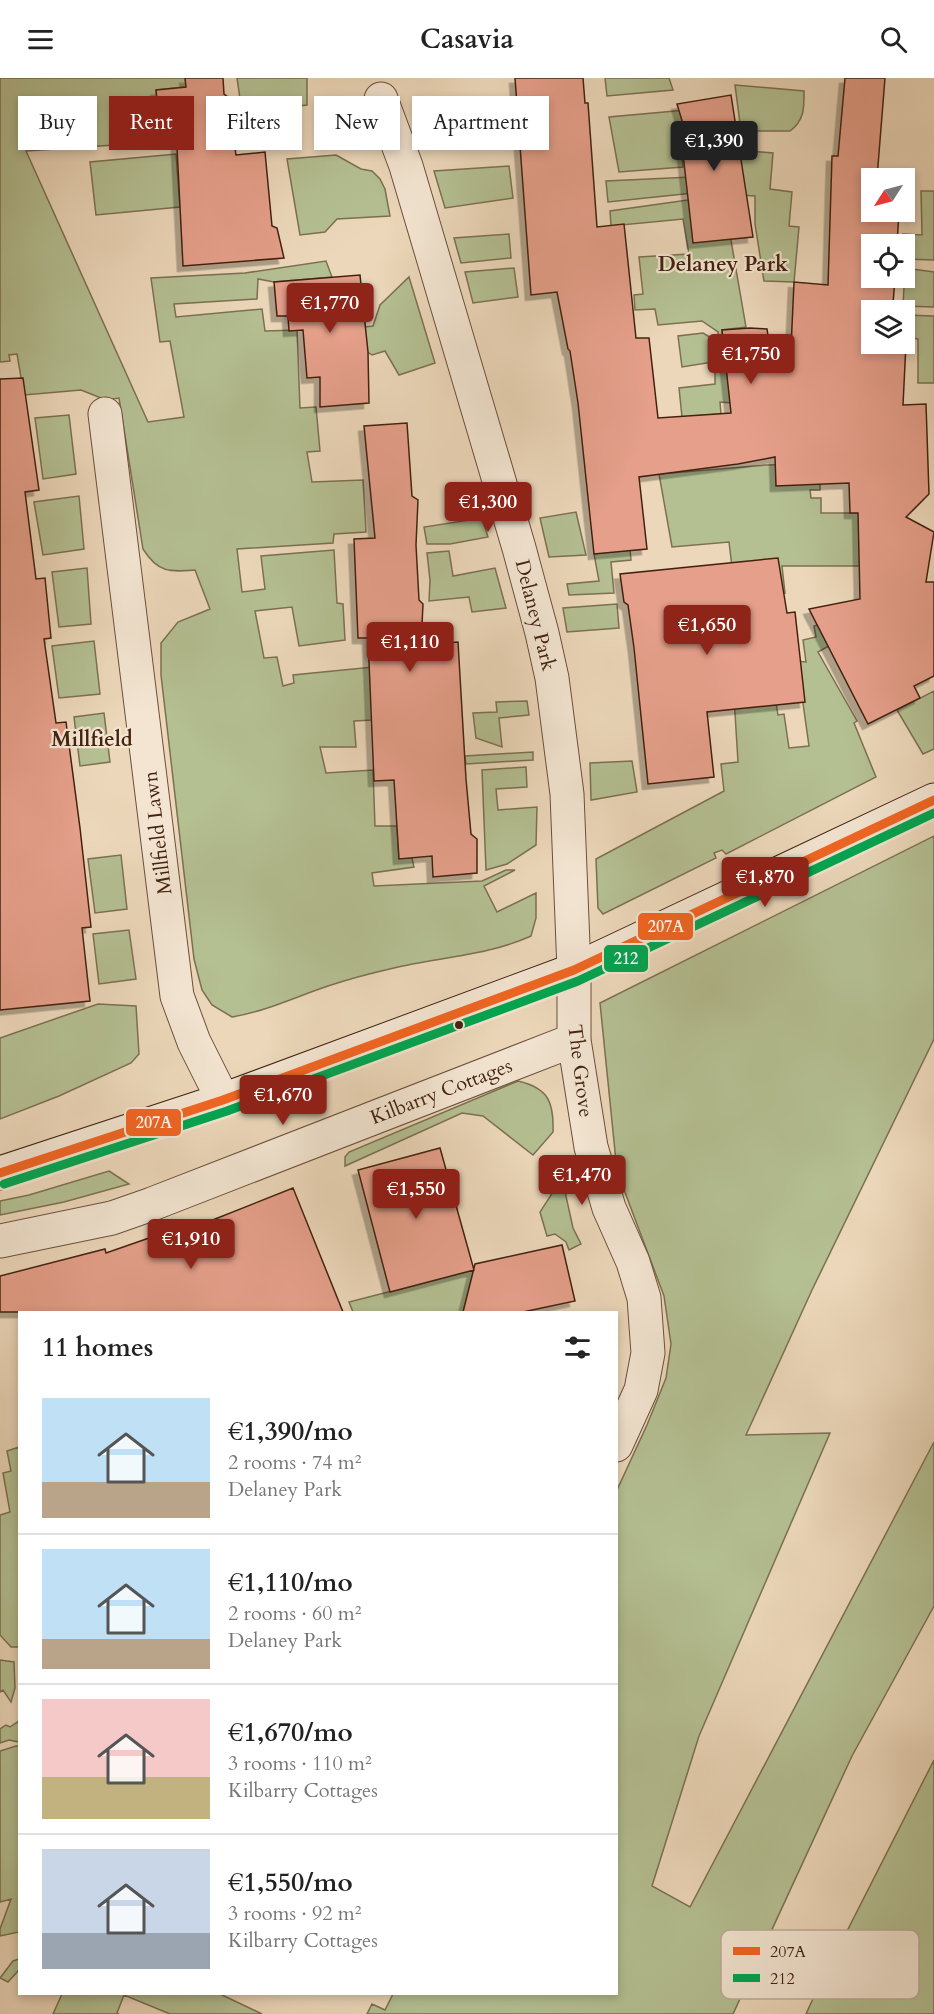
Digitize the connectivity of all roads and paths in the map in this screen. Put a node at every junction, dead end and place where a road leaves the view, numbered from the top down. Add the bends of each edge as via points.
1 (400, 150) edge
2 (105, 414) dead end
3 (934, 800) edge
4 (574, 970) junction
5 (574, 1040) junction
6 (223, 1100) junction
7 (0, 1173) edge
8 (0, 1241) edge
9 (618, 1440) edge

1 - 4 street, Delaney Park via 516,537 552,678 567,794
2 - 6 street, Millfield Lawn via 177,996 194,1042
3 - 4 street
4 - 5 street, The Grove
4 - 6 street
5 - 8 street, Kilbarry Cottages via 152,1204 112,1218
5 - 9 street, The Grove via 591,1147 609,1208 644,1298 648,1353 640,1390
6 - 7 street

